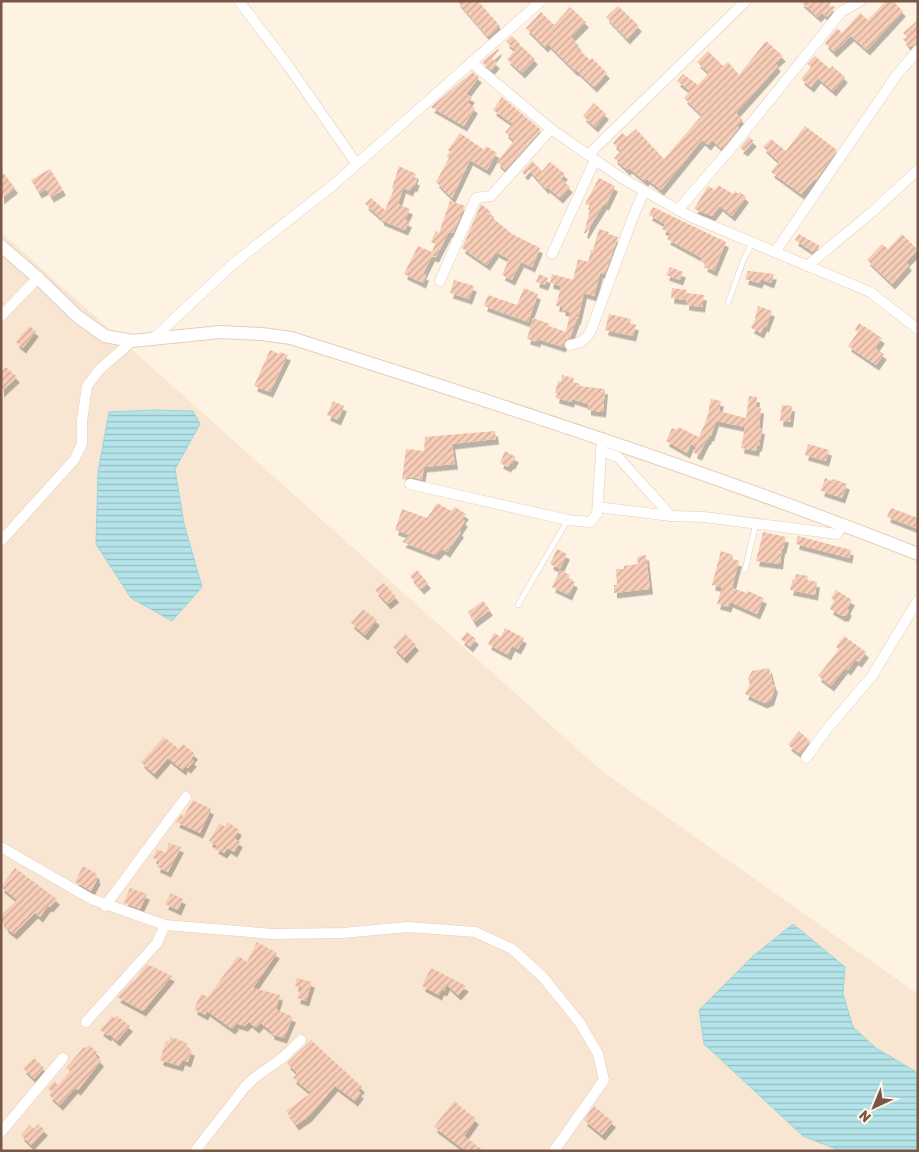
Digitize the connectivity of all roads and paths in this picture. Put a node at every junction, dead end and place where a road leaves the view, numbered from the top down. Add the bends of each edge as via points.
1 (239, 1) edge
2 (541, 1) edge
3 (746, 1) edge
4 (860, 1) edge
5 (918, 50) edge
6 (470, 62) junction
7 (551, 129) junction
8 (591, 157) junction
9 (356, 163) junction
10 (918, 170) edge
11 (644, 191) junction
12 (678, 210) junction
13 (752, 243) junction
14 (1, 246) edge
15 (775, 252) junction
16 (552, 254) dead end
17 (807, 266) junction
18 (38, 278) junction
19 (440, 281) dead end
20 (728, 303) dead end
21 (1, 316) edge
22 (918, 329) edge
23 (154, 338) junction
24 (132, 341) junction
25 (570, 345) dead end
26 (602, 445) junction
27 (410, 484) dead end
28 (598, 507) junction
29 (671, 516) junction
30 (568, 520) junction
31 (756, 523) junction
32 (842, 524) junction
33 (1, 542) edge
34 (918, 554) edge
35 (745, 570) dead end
36 (918, 600) edge
37 (518, 605) dead end
38 (806, 758) dead end
39 (186, 797) dead end
40 (1, 847) edge
41 (105, 906) junction
42 (165, 925) junction
43 (86, 1022) dead end
44 (301, 1040) dead end
45 (63, 1058) dead end
46 (1, 1132) edge
47 (195, 1151) edge
48 (554, 1151) edge

1 - 9 street
2 - 6 street
3 - 8 street
4 - 12 street via 841,12
5 - 15 street via 896,76
6 - 7 street
6 - 9 street
7 - 8 street
7 - 19 street via 491,196 476,198
8 - 11 street
8 - 16 street
9 - 23 street via 332,186 234,263
10 - 17 street
11 - 12 street
11 - 25 street via 588,338
12 - 13 street
13 - 15 street
13 - 20 lane
14 - 18 street
15 - 17 street
17 - 22 street via 870,292
18 - 21 street
18 - 24 street via 77,316 105,336
23 - 24 street
23 - 26 street via 220,332 291,338
24 - 33 street via 99,370 87,386 82,444 74,460
26 - 28 street
26 - 29 street via 618,457
26 - 32 street
27 - 30 street
28 - 29 street
28 - 30 street via 590,522
29 - 31 street
30 - 37 lane
31 - 32 street via 837,534
31 - 35 lane
32 - 34 street
36 - 38 street via 872,676
39 - 41 street
40 - 41 street
41 - 42 street
42 - 43 street via 157,943
42 - 48 street via 273,934 342,933 408,927 475,932 512,949 542,976 580,1023 598,1054 604,1080
44 - 47 street via 245,1087
45 - 46 street

